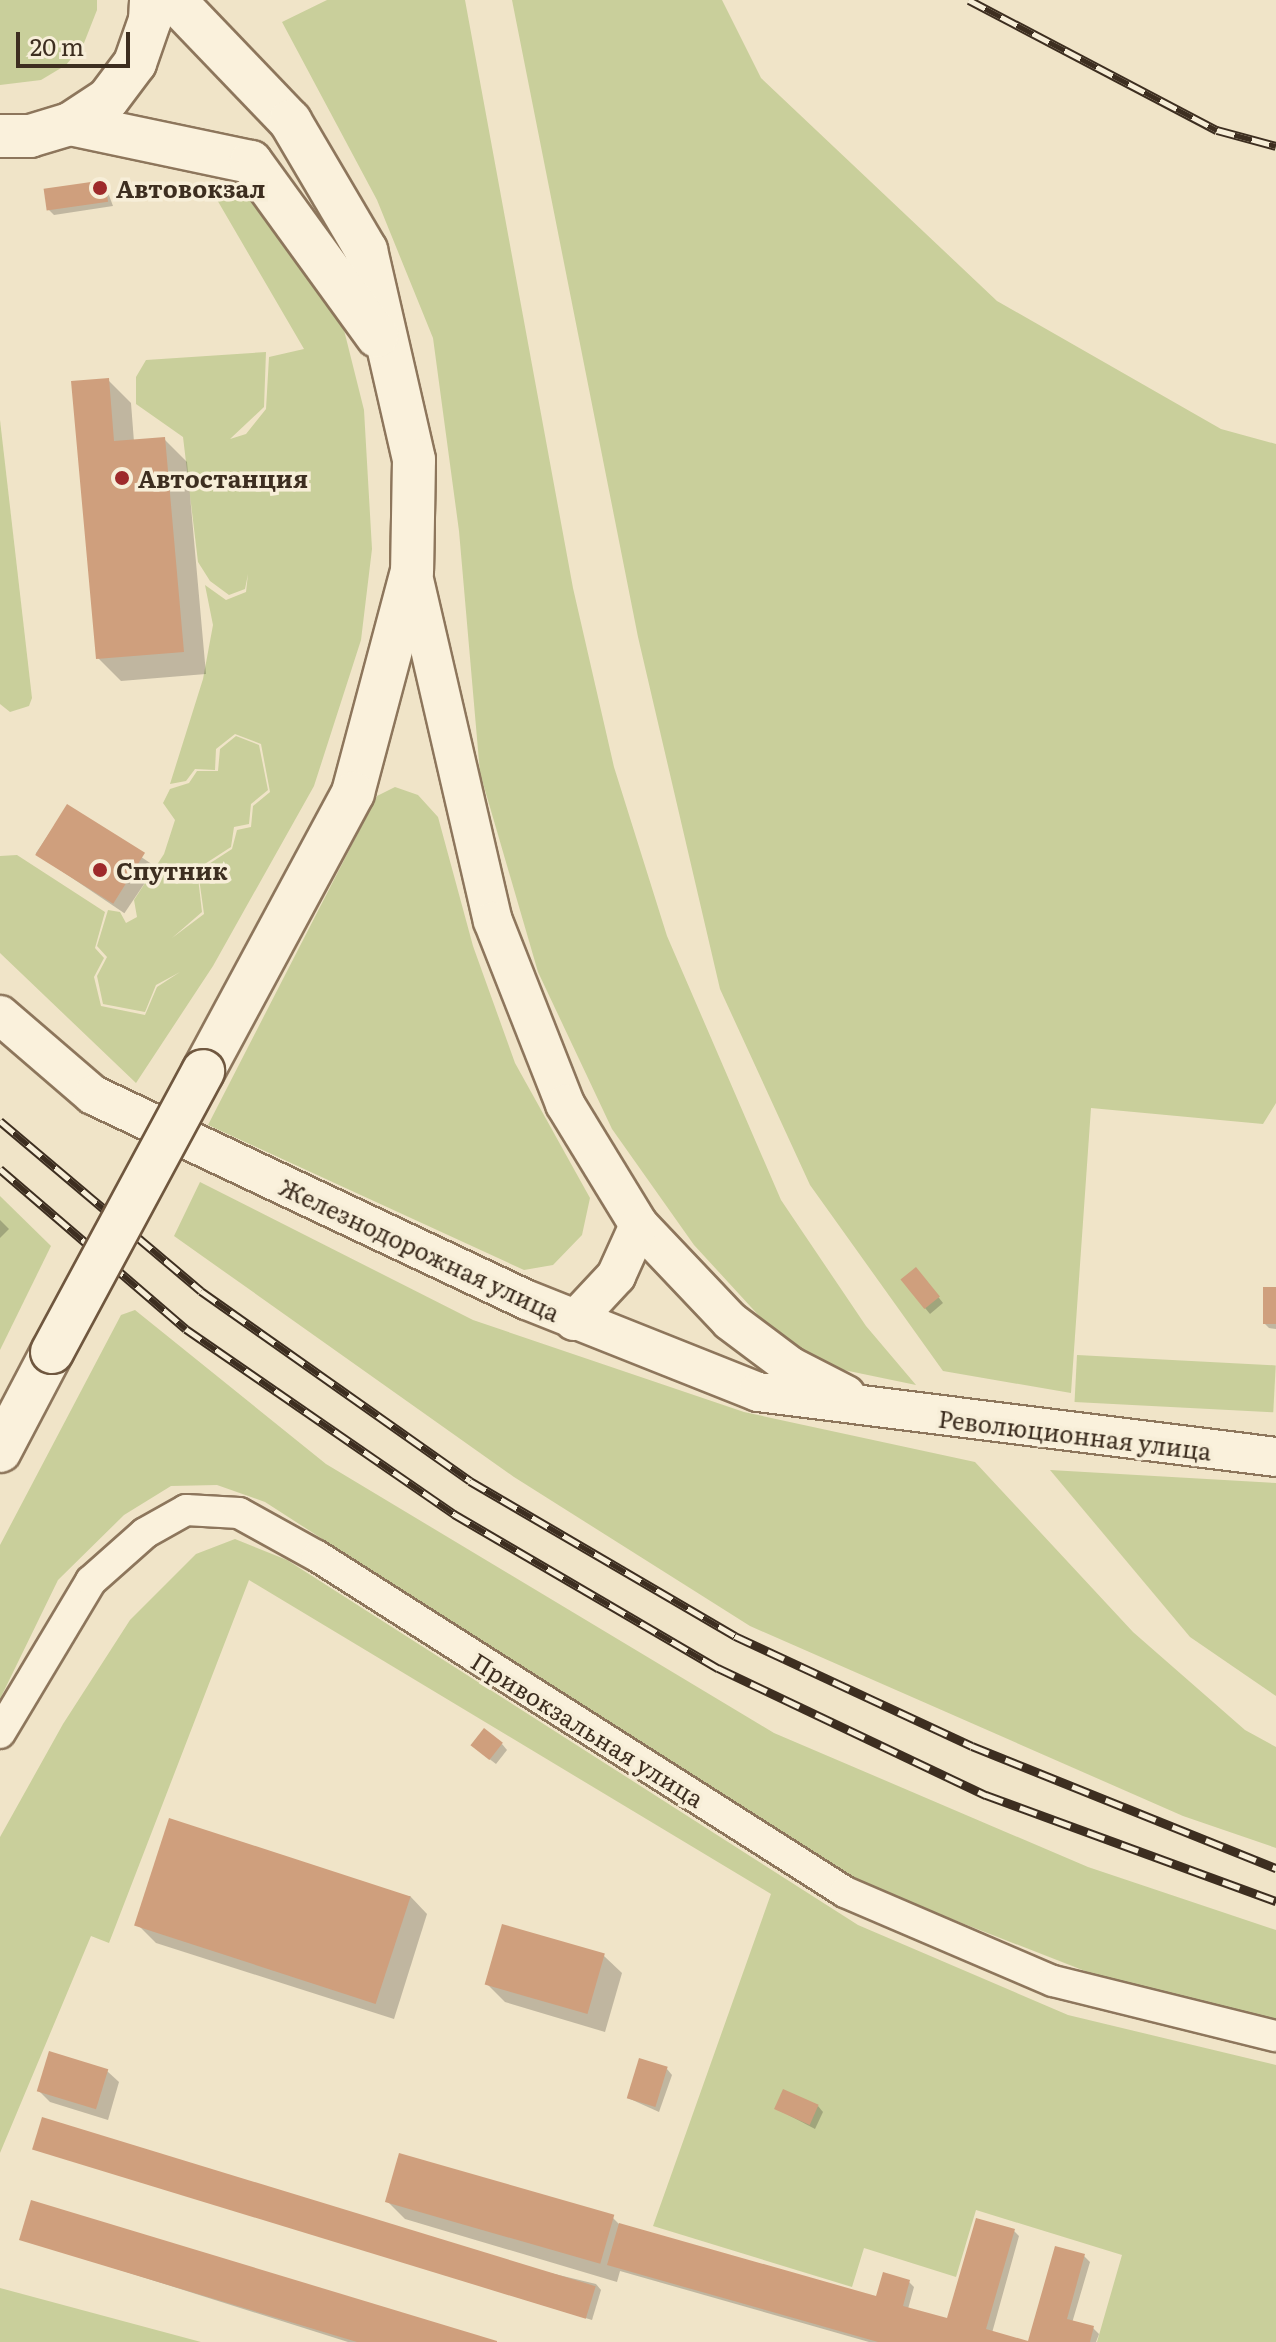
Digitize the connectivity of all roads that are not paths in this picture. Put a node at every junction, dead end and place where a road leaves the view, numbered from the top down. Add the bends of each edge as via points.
1 (151, 0) edge
2 (174, 0) edge
3 (70, 124) junction
4 (0, 136) edge
5 (391, 357) junction
6 (412, 571) junction
7 (0, 1015) edge
8 (639, 1225) junction
9 (574, 1321) junction
10 (874, 1409) junction
11 (0, 1451) edge
12 (1276, 1457) edge
13 (0, 1733) edge
14 (1276, 2036) edge

1 - 3 main road via 135,63 108,99
2 - 5 main road via 290,121 366,250
3 - 4 main road via 30,136
3 - 5 main road via 251,162
5 - 6 main road via 414,460
6 - 8 street via 493,921 565,1104
6 - 11 main road, bridge via 353,793
7 - 9 street, Железнодорожная улица via 93,1095
8 - 9 street via 616,1276
8 - 10 street via 730,1321 790,1366
9 - 10 street, Железнодорожная улица via 758,1392
10 - 12 street, Революционная улица
13 - 14 street, Привокзальная улица via 91,1581 145,1533 186,1510 239,1513 317,1556 845,1892 1053,1981

